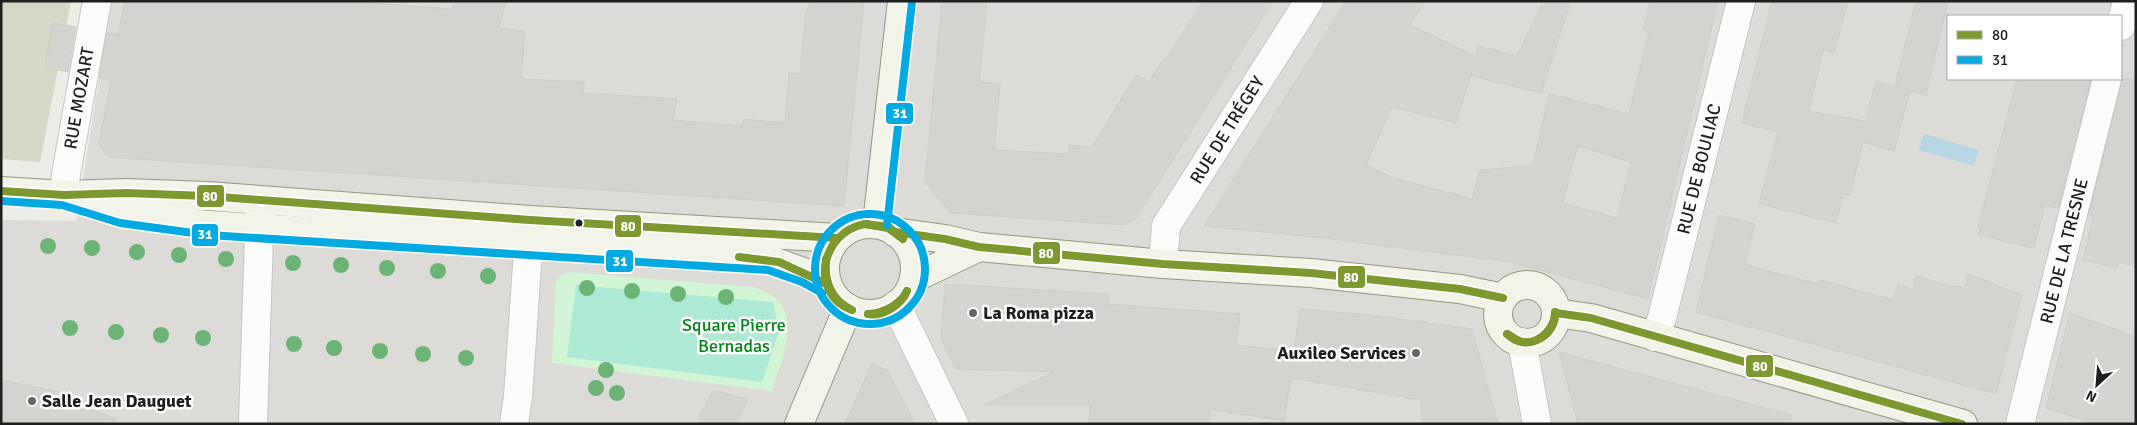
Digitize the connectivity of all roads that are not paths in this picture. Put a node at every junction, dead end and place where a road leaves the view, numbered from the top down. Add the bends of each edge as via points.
1 (97, 1) edge
2 (902, 1) edge
3 (1309, 1) edge
4 (1741, 1) edge
5 (2127, 1) edge
6 (2122, 22) edge
7 (2108, 80) edge
8 (1, 191) edge
9 (64, 195) junction
10 (260, 200) junction
11 (260, 227) junction
12 (886, 228) junction
13 (530, 232) junction
14 (837, 238) junction
15 (979, 247) junction
16 (1163, 264) junction
17 (914, 278) junction
18 (827, 284) junction
19 (1503, 298) junction
20 (896, 306) junction
21 (848, 308) junction
22 (1556, 313) junction
23 (1655, 337) junction
24 (1522, 342) junction
25 (252, 424) edge
26 (514, 424) edge
27 (799, 424) edge
28 (954, 424) edge
29 (1537, 424) edge
30 (1963, 424) edge
31 (2020, 424) edge

1 - 9 street, RUE MOZART
2 - 12 main road
3 - 16 street, RUE DE TRÉGEY via 1166,226
4 - 23 street, RUE DE BOULIAC
5 - 6 street
7 - 31 street, RUE DE LA TRESNE
8 - 9 main road
9 - 10 main road via 126,193
9 - 11 main road via 122,213 209,225
10 - 11 street
10 - 13 main road
11 - 13 main road
11 - 25 street
12 - 14 main road via 862,224
12 - 15 main road
12 - 17 main road via 905,241 912,252
13 - 14 main road
13 - 18 main road via 770,260
13 - 26 street
14 - 18 main road via 826,259
15 - 16 main road
15 - 17 main road
16 - 19 main road via 1370,279 1460,289
17 - 20 main road
18 - 21 main road via 839,302
19 - 22 main road via 1515,288 1531,285 1546,292
19 - 24 main road via 1498,316 1501,325 1513,339
20 - 21 main road via 872,314
20 - 28 street
21 - 27 main road
22 - 23 main road via 1591,318
22 - 24 main road via 1555,322 1546,336
23 - 30 main road
24 - 29 street

